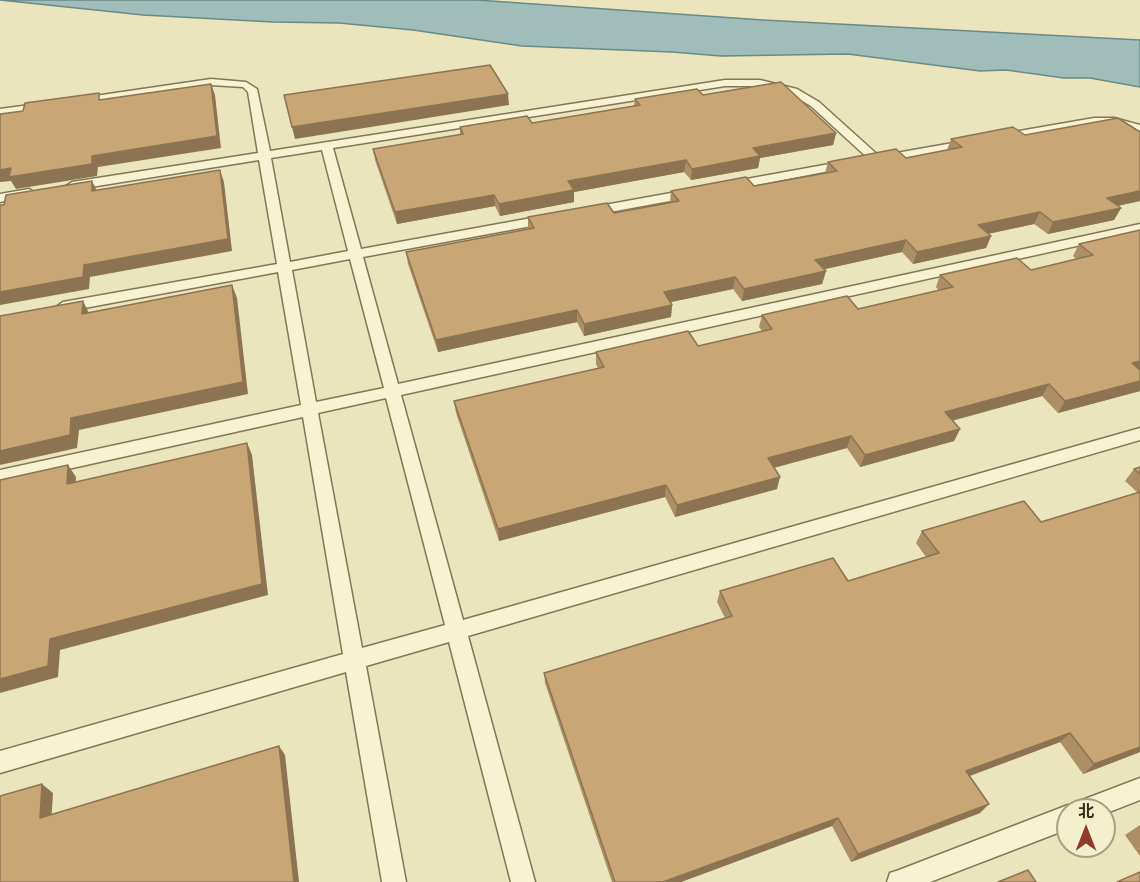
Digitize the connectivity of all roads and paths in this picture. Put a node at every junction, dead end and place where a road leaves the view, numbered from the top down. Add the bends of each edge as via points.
1 (0, 112) edge
2 (1140, 128) edge
3 (327, 146) junction
4 (264, 156) junction
5 (876, 160) junction
6 (0, 198) edge
7 (1140, 228) edge
8 (356, 254) junction
9 (284, 267) junction
10 (45, 310) edge
11 (392, 392) junction
12 (310, 410) junction
13 (1140, 434) edge
14 (0, 477) edge
15 (456, 630) junction
16 (355, 660) junction
17 (0, 762) edge
18 (1140, 789) edge
19 (1116, 798) edge
20 (1056, 822) edge
21 (394, 882) edge
22 (523, 882) edge
23 (899, 882) edge

1 - 4 lane via 231,82 253,91
2 - 5 lane via 1114,121 1094,121
3 - 4 lane
3 - 5 lane via 725,83 760,83 793,91 815,104
3 - 8 lane
4 - 6 lane
4 - 9 lane
5 - 8 lane
7 - 11 lane
8 - 9 lane
8 - 11 lane
9 - 10 lane
9 - 12 lane
11 - 12 lane
11 - 15 lane
12 - 14 lane
12 - 16 lane
13 - 15 lane
15 - 16 lane
15 - 22 lane
16 - 17 lane
16 - 21 lane
18 - 19 lane
20 - 23 lane

